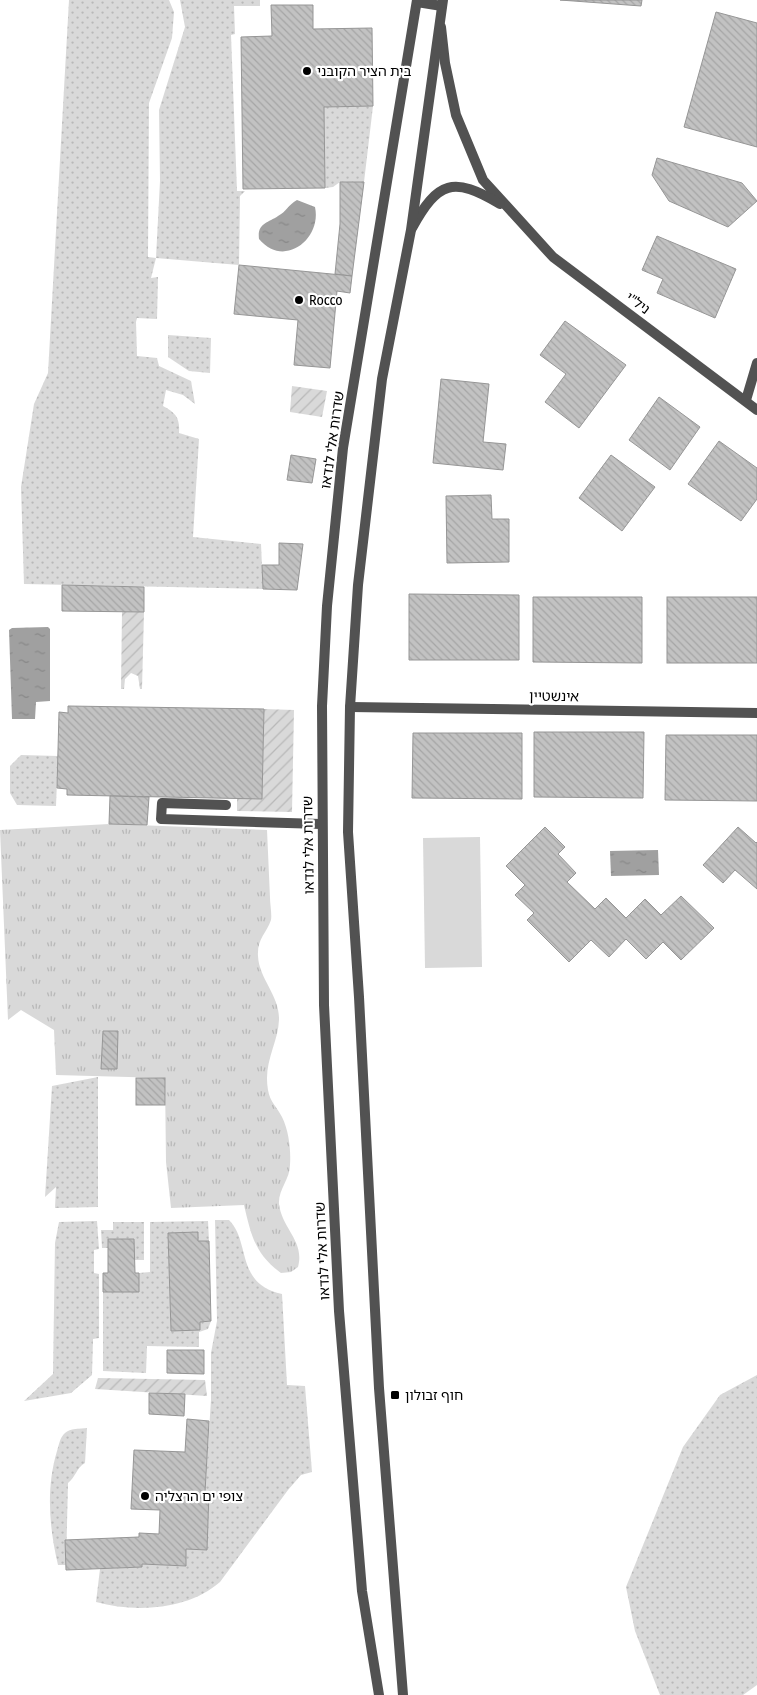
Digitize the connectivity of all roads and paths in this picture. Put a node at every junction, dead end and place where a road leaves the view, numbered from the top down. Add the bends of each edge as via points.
1 (417, 1) edge
2 (442, 3) edge
3 (440, 18) junction
4 (510, 209) junction
5 (411, 230) junction
6 (757, 363) edge
7 (746, 400) junction
8 (757, 410) edge
9 (350, 707) junction
10 (757, 713) edge
11 (226, 805) dead end
12 (321, 824) junction
13 (379, 1695) edge
14 (403, 1695) edge

1 - 2 street
1 - 12 street, שדרות אלי לנדאו via 343,448 325,633
2 - 3 street
3 - 4 street, ניל"י via 456,115 483,180
3 - 5 street
4 - 5 street, ניל"י via 478,191 461,186 440,190 425,204
4 - 7 street, ניל"י via 553,256
5 - 9 street via 382,379 358,585
6 - 7 street
7 - 8 street, ניל"י
9 - 10 street, אינשטיין
9 - 14 street via 348,832 379,1388
11 - 12 street via 162,803 161,819
12 - 13 street, שדרות אלי לנדאו via 324,1005 339,1311 362,1592

